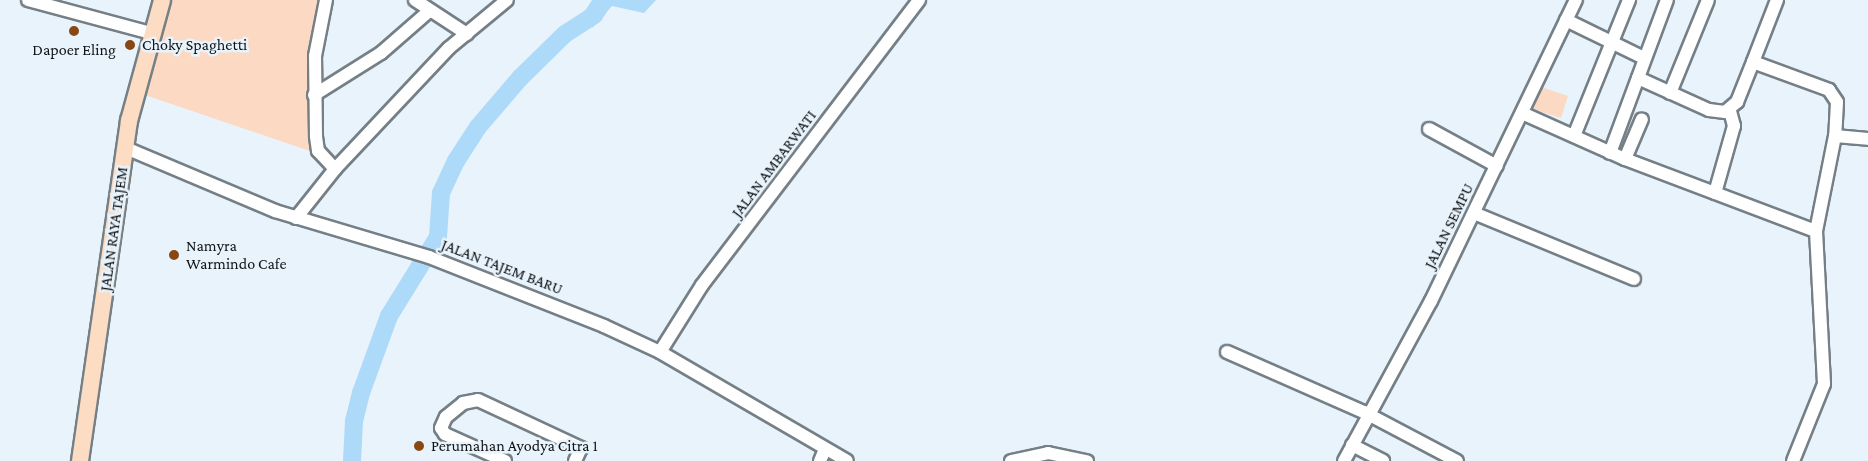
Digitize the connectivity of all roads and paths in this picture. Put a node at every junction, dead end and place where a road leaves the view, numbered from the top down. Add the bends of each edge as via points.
1 (28, 0) edge
2 (162, 0) edge
3 (326, 0) edge
4 (415, 0) edge
5 (507, 0) edge
6 (919, 0) edge
7 (1576, 0) edge
8 (1629, 0) edge
9 (1667, 0) edge
10 (1708, 0) edge
11 (1777, 0) edge
12 (428, 12) junction
13 (1566, 20) junction
14 (151, 33) junction
15 (467, 34) junction
16 (1612, 42) junction
17 (1644, 58) junction
18 (1753, 62) junction
19 (1638, 78) junction
20 (1670, 93) junction
21 (314, 95) junction
22 (1730, 111) junction
23 (1522, 113) junction
24 (1641, 119) dead end
25 (1429, 129) dead end
26 (1575, 136) junction
27 (1835, 136) junction
28 (1868, 140) edge
29 (126, 147) junction
30 (1610, 153) junction
31 (1625, 159) junction
32 (1497, 165) junction
33 (335, 169) junction
34 (1715, 193) junction
35 (1474, 213) junction
36 (296, 218) junction
37 (1816, 231) junction
38 (1634, 279) dead end
39 (660, 352) junction
40 (1227, 352) dead end
41 (1369, 414) junction
42 (1352, 445) junction
43 (825, 449) junction
44 (1030, 459) edge
45 (80, 461) edge
46 (505, 461) edge
47 (575, 461) edge
48 (820, 461) edge
49 (847, 461) edge
50 (1011, 461) edge
51 (1088, 461) edge
52 (1344, 461) edge
53 (1383, 461) edge
54 (1457, 461) edge
55 (1793, 461) edge

1 - 14 street
2 - 14 main road, JALAN RAYA TAJEM
3 - 21 street via 315,56
4 - 12 street
5 - 15 street
6 - 39 street, JALAN AMBARWATI via 706,280
7 - 13 street, JALAN SEMPU
8 - 16 street
9 - 17 street
10 - 20 street
11 - 18 street
12 - 15 street
12 - 21 street via 381,53
13 - 16 street
13 - 23 street, JALAN SEMPU
14 - 29 main road, JALAN RAYA TAJEM
15 - 33 street
16 - 17 street
16 - 26 street
17 - 19 street
18 - 22 street
18 - 27 street via 1832,93 1837,102
19 - 20 street
19 - 30 street
20 - 22 street via 1709,110
21 - 33 street via 318,151
22 - 34 street via 1734,126
23 - 26 street
23 - 32 street, JALAN SEMPU
24 - 31 street
25 - 32 street
26 - 30 street
27 - 28 street
27 - 37 street
29 - 36 street, JALAN TAJEM BARU
29 - 45 main road, JALAN RAYA TAJEM
30 - 31 street
31 - 34 street
32 - 35 street, JALAN SEMPU
33 - 36 street
34 - 37 street
35 - 38 street
35 - 41 street, JALAN SEMPU
36 - 39 street, JALAN TAJEM BARU via 423,255 522,292
37 - 55 street via 1824,384
39 - 43 street, JALAN TAJEM BARU
40 - 41 street
41 - 42 street, JALAN SEMPU
41 - 54 street
42 - 52 street, JALAN SEMPU
42 - 53 street
43 - 48 street
43 - 49 street, JALAN TAJEM BARU
44 - 50 street
44 - 51 street via 1048,453
46 - 47 street via 444,434 441,428 446,417 463,404 478,400 581,448

